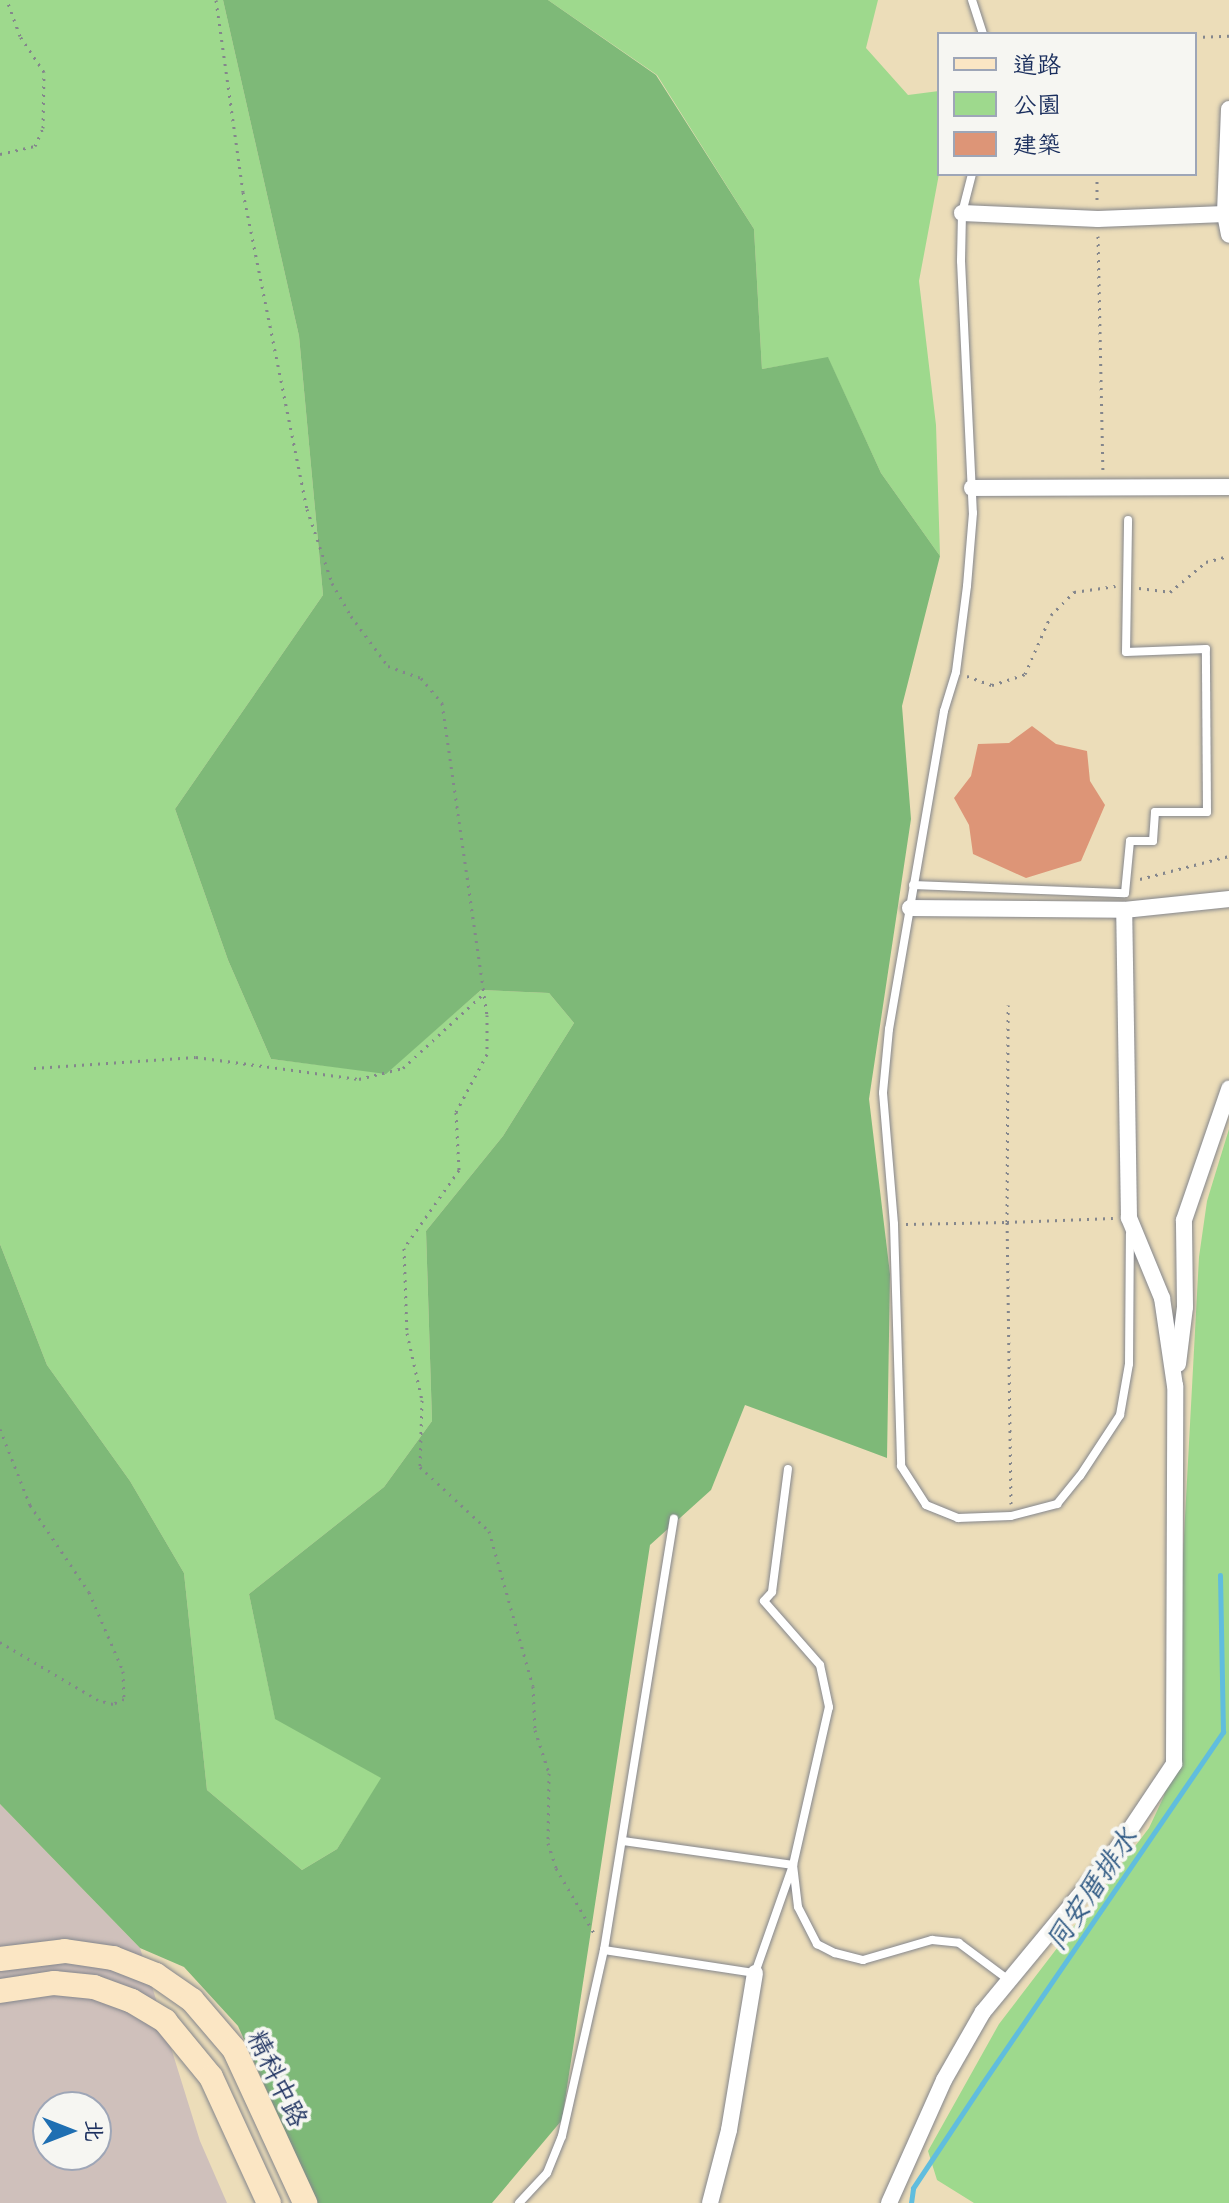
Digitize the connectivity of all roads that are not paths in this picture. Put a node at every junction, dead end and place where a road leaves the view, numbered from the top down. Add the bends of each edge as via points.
1 (972, 0) edge
2 (982, 32) edge
3 (1229, 109) edge
4 (971, 176) edge
5 (962, 213) junction
6 (1225, 214) junction
7 (1229, 235) edge
8 (1229, 487) edge
9 (972, 488) junction
10 (1128, 520) dead end
11 (913, 885) junction
12 (1229, 899) edge
13 (910, 908) junction
14 (1124, 910) junction
15 (1229, 1089) edge
16 (1129, 1218) junction
17 (1175, 1386) junction
18 (788, 1469) dead end
19 (674, 1519) dead end
20 (623, 1841) junction
21 (793, 1865) junction
22 (604, 1950) junction
23 (0, 1959) edge
24 (755, 1973) junction
25 (1011, 1981) junction
26 (0, 1991) edge
27 (269, 2203) edge
28 (305, 2203) edge
29 (519, 2203) edge
30 (710, 2203) edge
31 (889, 2203) edge

1 - 2 lane
3 - 6 street
4 - 5 lane
5 - 6 street via 1098,219
5 - 9 lane
6 - 7 street
8 - 9 street
9 - 11 lane via 956,672
10 - 11 lane via 1126,652 1206,649 1207,812 1155,812 1153,841 1130,841 1125,893
11 - 13 lane
12 - 14 street
13 - 14 street
13 - 16 lane via 883,1093 894,1224 901,1466 926,1505 958,1518 1011,1516 1057,1504 1120,1415 1129,1364
14 - 16 street
15 - 17 street via 1184,1220 1185,1307
16 - 17 street via 1162,1298
17 - 25 street via 1174,1764 1113,1855
18 - 21 lane via 772,1592 764,1601 820,1665 829,1707
19 - 20 lane
20 - 21 lane
20 - 22 lane
21 - 24 lane
21 - 25 lane via 798,1907 817,1944 863,1960 932,1940 959,1943
22 - 24 lane
22 - 29 lane via 562,2136 547,2173
23 - 28 street, 精科中路 via 41,1951 101,1956 156,1975 192,2000 234,2049
24 - 30 street via 729,2130
25 - 31 street via 983,2012 944,2080
26 - 27 street via 44,1983 94,1987 165,2021 211,2077

